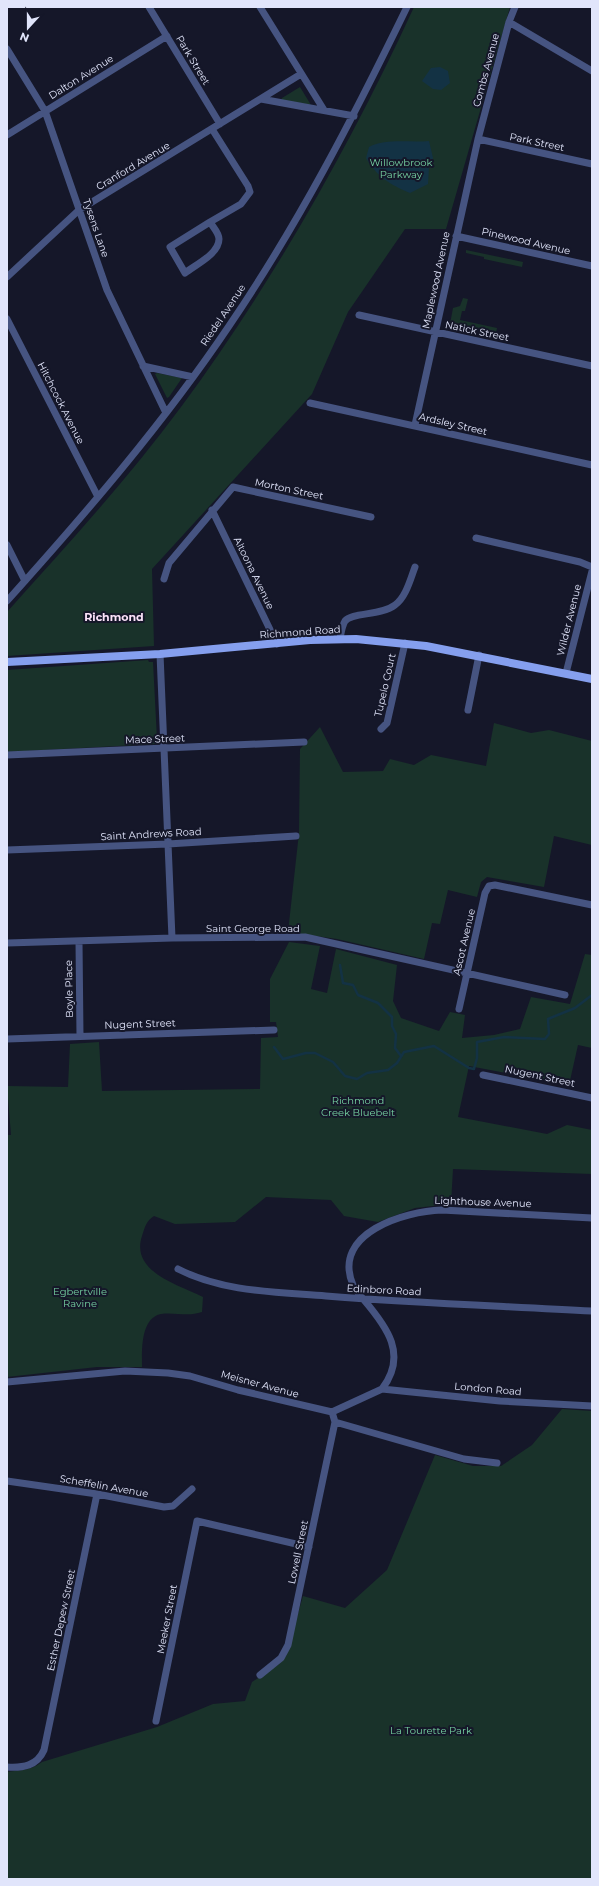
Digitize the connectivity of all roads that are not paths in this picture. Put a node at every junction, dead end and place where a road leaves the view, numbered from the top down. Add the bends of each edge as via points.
1 (149, 7) edge
2 (260, 7) edge
3 (407, 7) edge
4 (515, 7) edge
5 (509, 22) junction
6 (167, 36) junction
7 (7, 49) edge
8 (592, 71) edge
9 (301, 74) junction
10 (261, 99) junction
11 (324, 110) junction
12 (45, 111) junction
13 (354, 116) junction
14 (220, 124) junction
15 (212, 129) junction
16 (7, 135) edge
17 (478, 139) junction
18 (592, 164) edge
19 (79, 210) junction
20 (210, 222) junction
21 (456, 236) junction
22 (592, 266) edge
23 (7, 277) edge
24 (359, 315) dead end
25 (7, 318) edge
26 (435, 332) junction
27 (143, 366) junction
28 (592, 366) edge
29 (192, 377) junction
30 (310, 403) dead end
31 (166, 413) junction
32 (415, 425) junction
33 (592, 465) edge
34 (98, 497) junction
35 (212, 510) junction
36 (371, 517) dead end
37 (476, 538) dead end
38 (7, 545) edge
39 (415, 567) dead end
40 (592, 567) edge
41 (592, 571) edge
42 (164, 579) dead end
43 (25, 581) junction
44 (7, 601) edge
45 (340, 639) junction
46 (405, 643) junction
47 (277, 644) junction
48 (160, 654) junction
49 (479, 655) junction
50 (7, 662) edge
51 (566, 673) junction
52 (592, 678) edge
53 (468, 710) dead end
54 (382, 729) dead end
55 (304, 742) dead end
56 (164, 748) junction
57 (7, 755) edge
58 (296, 836) dead end
59 (168, 844) junction
60 (7, 850) edge
61 (592, 905) edge
62 (172, 938) junction
63 (79, 942) junction
64 (7, 943) edge
65 (467, 973) junction
66 (565, 996) dead end
67 (459, 1009) dead end
68 (274, 1030) dead end
69 (80, 1036) junction
70 (7, 1039) edge
71 (483, 1074) dead end
72 (592, 1098) edge
73 (592, 1218) edge
74 (178, 1270) dead end
75 (364, 1299) junction
76 (592, 1311) edge
77 (7, 1382) edge
78 (382, 1389) junction
79 (592, 1406) edge
80 (332, 1412) junction
81 (336, 1422) junction
82 (497, 1463) dead end
83 (7, 1481) edge
84 (192, 1489) dead end
85 (97, 1494) junction
86 (309, 1547) junction
87 (260, 1675) dead end
88 (156, 1721) dead end
89 (7, 1767) edge

1 - 6 street, Park Street
2 - 9 street
3 - 13 street, Riedel Avenue
4 - 5 street, Combs Avenue
5 - 8 street
5 - 17 street, Combs Avenue
6 - 12 street, Dalton Avenue
6 - 14 street, Park Street
7 - 12 street, Tysens Lane
9 - 10 street, Cranford Avenue
9 - 11 street
10 - 11 street
10 - 14 street, Cranford Avenue
11 - 13 street
12 - 16 street, Dalton Avenue
12 - 19 street, Tysens Lane
13 - 29 street, Riedel Avenue via 298,217 230,326
14 - 15 street, Cranford Avenue
15 - 19 street, Cranford Avenue
15 - 20 street via 250,192 241,204
17 - 18 street, Park Street
17 - 21 street, Maplewood Avenue
19 - 23 street, Cranford Avenue
19 - 27 street, Tysens Lane via 107,290
20 - 20 street via 170,247 185,273 213,252 218,244 218,234
21 - 22 street, Pinewood Avenue
21 - 26 street, Maplewood Avenue
24 - 26 street, Natick Street
25 - 34 street, Hitchcock Avenue
26 - 28 street, Natick Street
26 - 32 street, Maplewood Avenue
27 - 29 street
27 - 31 street, Tysens Lane
29 - 31 street, Riedel Avenue
30 - 32 street, Ardsley Street
31 - 34 street, Riedel Avenue
32 - 33 street, Ardsley Street
34 - 43 street, Riedel Avenue
35 - 36 street, Morton Street via 233,488
35 - 42 street via 169,563
35 - 47 street, Altoona Avenue
37 - 40 street
38 - 43 street
39 - 45 street via 402,597 395,605 377,613 350,617 344,624
41 - 51 street, Wilder Avenue
43 - 44 street, Riedel Avenue
45 - 46 street, Richmond Road
45 - 47 street, Richmond Road
46 - 49 street, Richmond Road
46 - 54 street, Tupelo Court via 387,723
47 - 48 street, Richmond Road
48 - 50 street, Richmond Road
48 - 56 street
49 - 51 street, Richmond Road
49 - 53 street
51 - 52 street, Richmond Road
55 - 56 street, Mace Street
56 - 57 street, Mace Street
56 - 59 street
58 - 59 street, Saint Andrews Road
59 - 60 street, Saint Andrews Road
59 - 62 street
61 - 65 street, Ascot Avenue via 491,885 487,889
62 - 63 street, Saint George Road
62 - 65 street, Saint George Road via 305,937
63 - 64 street, Saint George Road
63 - 69 street, Boyle Place
65 - 66 street, Saint George Road
65 - 67 street, Ascot Avenue
68 - 69 street, Nugent Street
69 - 70 street, Nugent Street
71 - 72 street, Nugent Street
73 - 75 street, Lighthouse Avenue via 442,1210 426,1210 397,1218 383,1224 358,1244 350,1259 354,1286
74 - 75 street, Edinboro Road via 200,1280 265,1291
75 - 76 street, Edinboro Road
75 - 78 street via 389,1334 393,1344 394,1365 388,1382
77 - 80 street, Meisner Avenue via 125,1371 168,1373 190,1376
78 - 79 street, London Road via 493,1400
78 - 80 street
80 - 81 street
81 - 82 street via 464,1459
81 - 86 street, Lowell Street
83 - 85 street, Scheffelin Avenue
84 - 85 street, Scheffelin Avenue via 173,1506 164,1507
85 - 89 street, Esther Depew Street via 44,1750 33,1764
86 - 87 street, Lowell Street via 288,1645 281,1658
86 - 88 street, Meeker Street via 197,1521

